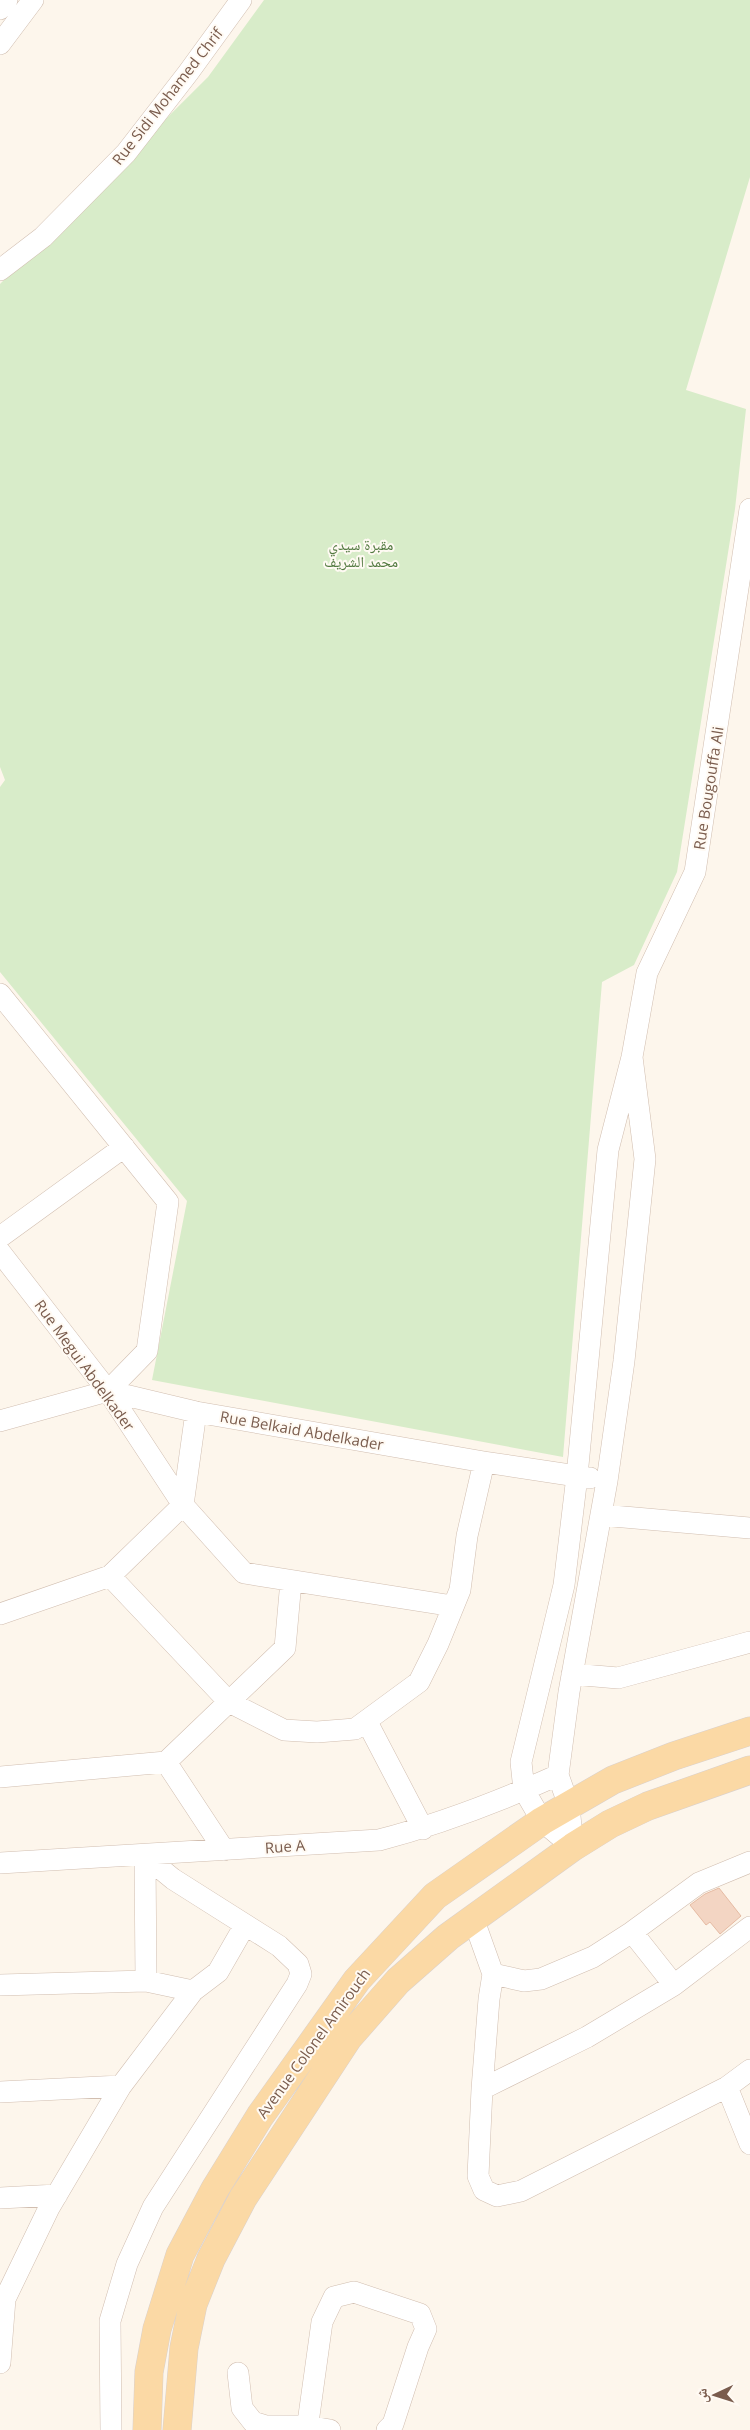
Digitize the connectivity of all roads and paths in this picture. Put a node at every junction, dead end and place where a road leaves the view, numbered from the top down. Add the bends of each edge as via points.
1 (7, 0) edge
2 (33, 0) edge
3 (241, 0) edge
4 (0, 9) edge
5 (0, 44) edge
6 (0, 270) edge
7 (750, 508) edge
8 (0, 994) edge
9 (632, 1057) junction
10 (124, 1147) junction
11 (0, 1237) edge
12 (0, 1252) edge
13 (108, 1391) junction
14 (196, 1412) junction
15 (0, 1420) edge
16 (484, 1462) junction
17 (577, 1476) junction
18 (607, 1481) junction
19 (183, 1506) junction
20 (601, 1515) junction
21 (750, 1528) edge
22 (110, 1576) junction
23 (291, 1581) junction
24 (454, 1606) junction
25 (0, 1614) edge
26 (750, 1642) edge
27 (572, 1674) junction
28 (228, 1702) junction
29 (367, 1722) junction
30 (750, 1731) edge
31 (166, 1762) junction
32 (750, 1770) edge
33 (558, 1775) junction
34 (0, 1777) edge
35 (524, 1790) junction
36 (569, 1806) junction
37 (542, 1821) junction
38 (423, 1828) junction
39 (573, 1847) junction
40 (224, 1850) junction
41 (145, 1856) junction
42 (750, 1862) edge
43 (0, 1863) edge
44 (473, 1918) junction
45 (245, 1925) junction
46 (750, 1927) edge
47 (632, 1932) junction
48 (493, 1974) junction
49 (146, 1981) junction
50 (0, 1985) edge
51 (674, 1985) junction
52 (193, 1991) junction
53 (750, 2070) edge
54 (121, 2086) junction
55 (727, 2086) junction
56 (482, 2090) junction
57 (0, 2092) edge
58 (750, 2144) edge
59 (57, 2195) junction
60 (0, 2198) edge
61 (2, 2299) edge
62 (0, 2363) edge
63 (238, 2373) dead end
64 (307, 2428) edge
65 (111, 2430) edge
66 (147, 2430) edge
67 (177, 2430) edge
68 (330, 2430) edge
69 (387, 2430) edge

1 - 4 street
2 - 5 street
3 - 6 street, Rue Sidi Mohamed Chrif via 126,153 43,237
7 - 9 street, Rue Bougouffa Ali via 695,872 647,973
8 - 10 street
9 - 17 street via 608,1150
9 - 18 street via 645,1159 624,1361
10 - 11 street
10 - 13 street via 168,1202 147,1351
12 - 13 street, Rue Megui Abdelkader
13 - 14 street, Rue Belkaid Abdelkader
13 - 15 street, Rue Belkaid Abdelkader
13 - 19 street, Rue Megui Abdelkader
14 - 16 street, Rue Belkaid Abdelkader
14 - 19 street
16 - 17 street, Rue Belkaid Abdelkader
16 - 24 street via 466,1536 460,1590
17 - 18 street, Rue Belkaid Abdelkader
17 - 35 street via 564,1585 521,1762
18 - 20 street
19 - 22 street
19 - 23 street, Rue Megui Abdelkader via 244,1574
20 - 21 street
20 - 27 street
22 - 25 street
22 - 28 street
23 - 24 street, Rue Megui Abdelkader
23 - 28 street via 285,1648
24 - 29 street via 419,1682
26 - 27 street via 618,1678
27 - 33 street
28 - 29 street via 284,1730 317,1732 355,1728
28 - 31 street
29 - 38 street
30 - 36 main road, Avenue Colonel Amirouch via 614,1780
31 - 34 street
31 - 40 street
32 - 39 main road, Avenue Colonel Amirouch via 648,1806
33 - 35 street, Rue A
33 - 36 street
35 - 37 street
35 - 38 street, Rue A
36 - 37 main road, Avenue Colonel Amirouch
36 - 39 street
37 - 39 street
37 - 66 main road, Avenue Colonel Amirouch via 435,1896 402,1930 357,1980 260,2116 215,2189 180,2255 149,2372
38 - 40 street, Rue A via 379,1840
39 - 44 main road, Avenue Colonel Amirouch
40 - 41 street, Rue A
41 - 43 street, Rue A
41 - 45 street
41 - 49 street
42 - 47 street via 699,1882
44 - 48 street
44 - 67 main road, Avenue Colonel Amirouch via 398,1982 348,2038 243,2198 211,2259 193,2304 184,2348
45 - 52 street via 218,1972
45 - 65 street via 279,1946 298,1964 301,1974 153,2207 127,2264 110,2321
46 - 51 street
47 - 48 street via 593,1956 541,1979 524,1981
47 - 51 street
48 - 56 street via 488,1999
49 - 50 street
49 - 52 street
51 - 56 street via 587,2038
52 - 54 street
53 - 55 street
54 - 57 street
54 - 59 street
55 - 56 street via 520,2191 497,2196 484,2190 478,2176
55 - 58 street
59 - 60 street
59 - 61 street
61 - 62 street
63 - 64 street via 242,2408 253,2422 266,2426
64 - 68 street
64 - 69 street via 322,2322 334,2297 354,2292 420,2314 426,2329 393,2424

